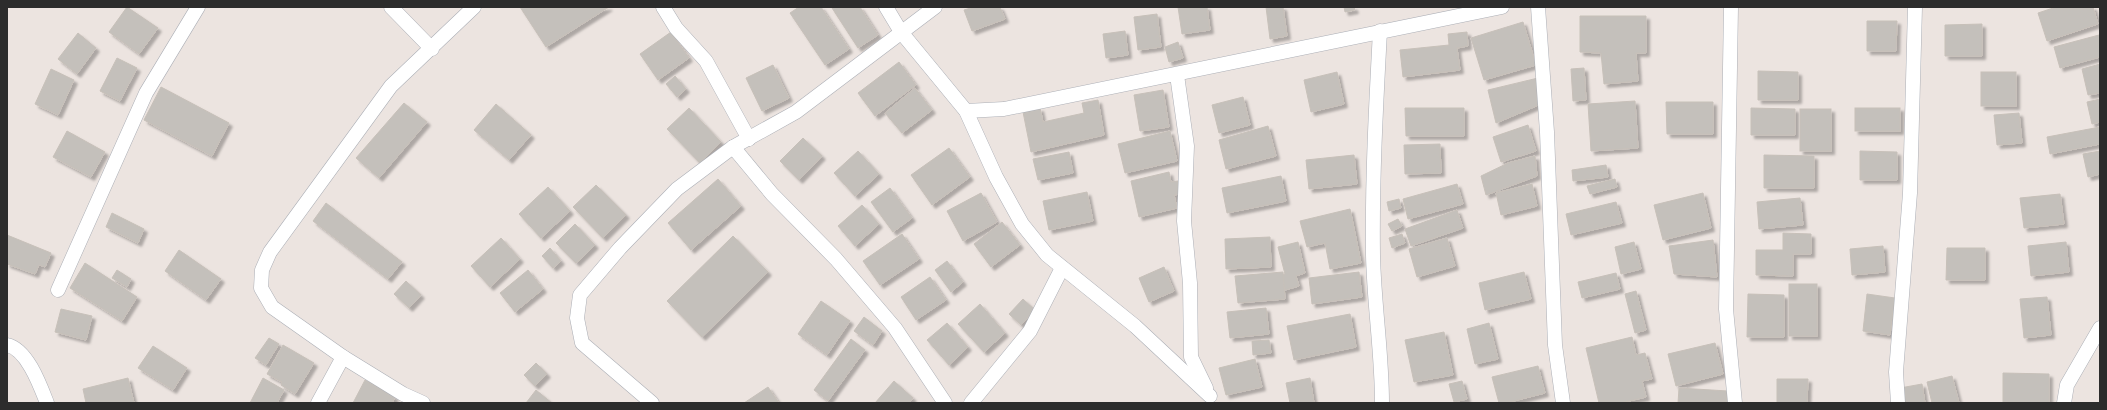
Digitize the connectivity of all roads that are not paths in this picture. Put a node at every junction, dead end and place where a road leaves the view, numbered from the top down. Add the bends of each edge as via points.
1 (198, 7) edge
2 (391, 7) edge
3 (474, 7) edge
4 (663, 7) edge
5 (886, 7) edge
6 (935, 7) edge
7 (1502, 7) edge
8 (1538, 7) edge
9 (1731, 7) edge
10 (1915, 7) edge
11 (1380, 31) junction
12 (901, 32) junction
13 (432, 49) junction
14 (1177, 75) junction
15 (966, 111) junction
16 (749, 139) junction
17 (734, 147) junction
18 (1062, 268) junction
19 (58, 290) dead end
20 (2100, 328) edge
21 (7, 345) edge
22 (342, 357) junction
23 (1211, 399) edge
24 (47, 403) edge
25 (318, 403) edge
26 (423, 403) edge
27 (652, 403) edge
28 (945, 403) edge
29 (971, 403) edge
30 (1382, 403) edge
31 (1563, 403) edge
32 (1735, 403) edge
33 (1898, 403) edge
34 (2064, 403) edge

1 - 19 street via 146,93
2 - 13 street
3 - 13 street
4 - 16 street via 676,28 706,61
5 - 12 street
6 - 12 street
7 - 11 street
8 - 31 street via 1547,132 1555,345
9 - 32 street via 1726,309
10 - 33 street via 1910,193 1898,351
11 - 14 street
11 - 30 street via 1374,141 1373,256 1382,366
12 - 15 street
12 - 16 street via 796,112
13 - 22 street via 391,86 270,252 262,270 261,288 272,307
14 - 15 street via 1004,109
14 - 23 street via 1187,146 1184,221 1190,283 1191,357
15 - 18 street via 996,177 1022,224 1047,255
16 - 17 street
17 - 27 street via 677,189 620,248 580,295 577,318 582,343
17 - 28 street via 772,194 836,259 895,328
18 - 23 street via 1135,326
18 - 29 street via 1030,331
20 - 34 street via 2067,384
21 - 24 street via 14,346 24,354
22 - 25 street
22 - 26 street via 403,394

